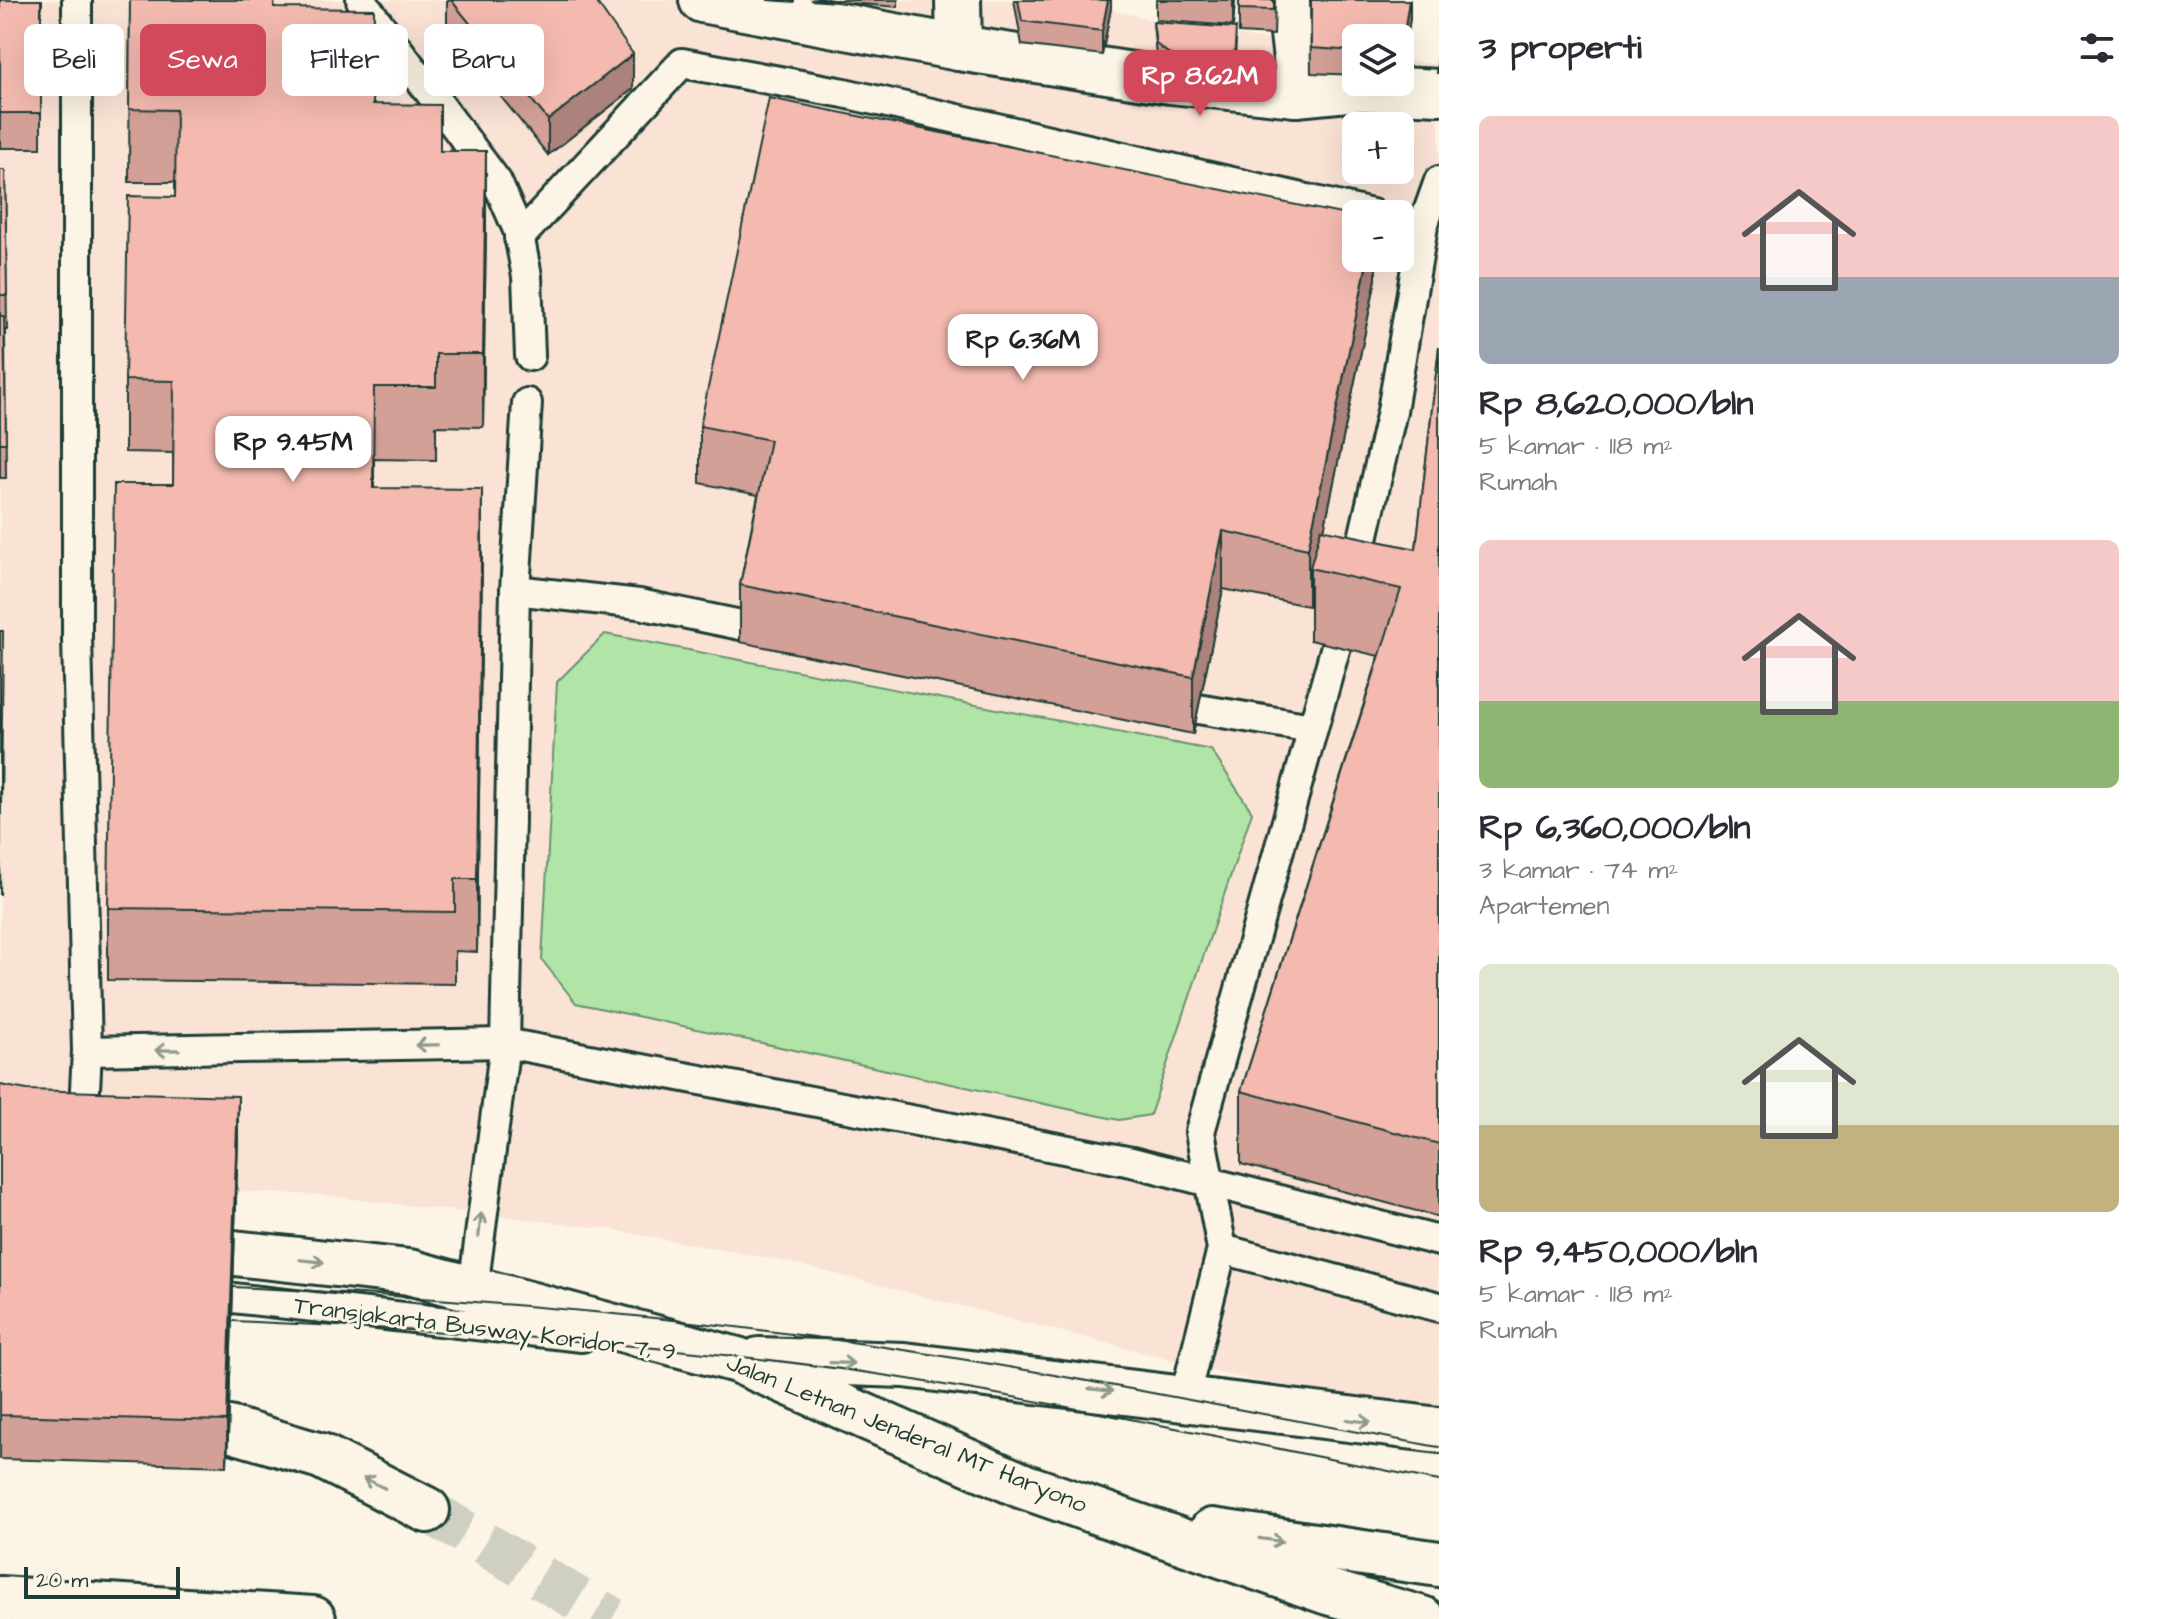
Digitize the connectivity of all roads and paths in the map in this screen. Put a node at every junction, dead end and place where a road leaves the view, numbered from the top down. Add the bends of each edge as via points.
1 (77, 0) edge
2 (361, 0) edge
3 (702, 0) edge
4 (958, 0) edge
5 (1289, 0) edge
6 (959, 48) junction
7 (1439, 92) edge
8 (1296, 94) junction
9 (1439, 181) edge
10 (1342, 207) edge
11 (1414, 218) edge
12 (519, 238) junction
13 (1406, 272) edge
14 (530, 356) dead end
15 (527, 403) dead end
16 (515, 590) junction
17 (1347, 607) edge
18 (795, 636) edge
19 (1336, 646) edge
20 (1139, 699) edge
21 (1312, 728) junction
22 (505, 1043) junction
23 (87, 1051) junction
24 (82, 1135) edge
25 (1209, 1181) junction
26 (1439, 1241) edge
27 (1222, 1249) junction
28 (234, 1253) edge
29 (473, 1289) junction
30 (233, 1298) edge
31 (1439, 1307) edge
32 (737, 1360) junction
33 (1184, 1400) junction
34 (229, 1418) edge
35 (1439, 1430) edge
36 (427, 1510) tunnel mouth
37 (1111, 1516) junction
38 (1439, 1564) edge
39 (0, 1599) edge
40 (313, 1619) edge
41 (1422, 1619) edge

1 - 23 lane via 77,638
2 - 12 lane via 497,182
3 - 6 main road
4 - 6 main road
5 - 8 main road
6 - 8 main road via 1171,81
7 - 8 main road via 1358,88
9 - 11 lane
10 - 12 lane via 860,97 682,63
12 - 14 lane via 527,276
13 - 17 lane via 1392,411
15 - 16 lane
16 - 18 lane via 639,604
16 - 22 lane
19 - 21 lane
20 - 21 lane
21 - 25 lane via 1200,1132
22 -> 23 lane
22 - 25 lane
29 -> 22 lane
23 - 24 lane
25 - 26 lane
25 - 27 lane
27 - 31 lane
27 - 33 lane
28 -> 29 main road, Jalan Letnan Jenderal MT Haryono via 409,1272
29 - 32 main road, Jalan Letnan Jenderal MT Haryono
30 - 32 lane, Transjakarta Busway Koridor 7, 9 via 533,1330
32 -> 33 main road via 904,1365
32 - 37 main road, Jalan Letnan Jenderal MT Haryono via 1023,1486
33 -> 35 main road
36 -> 34 main road via 321,1456
37 -> 38 main road, Jalan Letnan Jenderal MT Haryono
37 - 41 main road, Jalan Letnan Jenderal MT Haryono
39 - 40 main road

